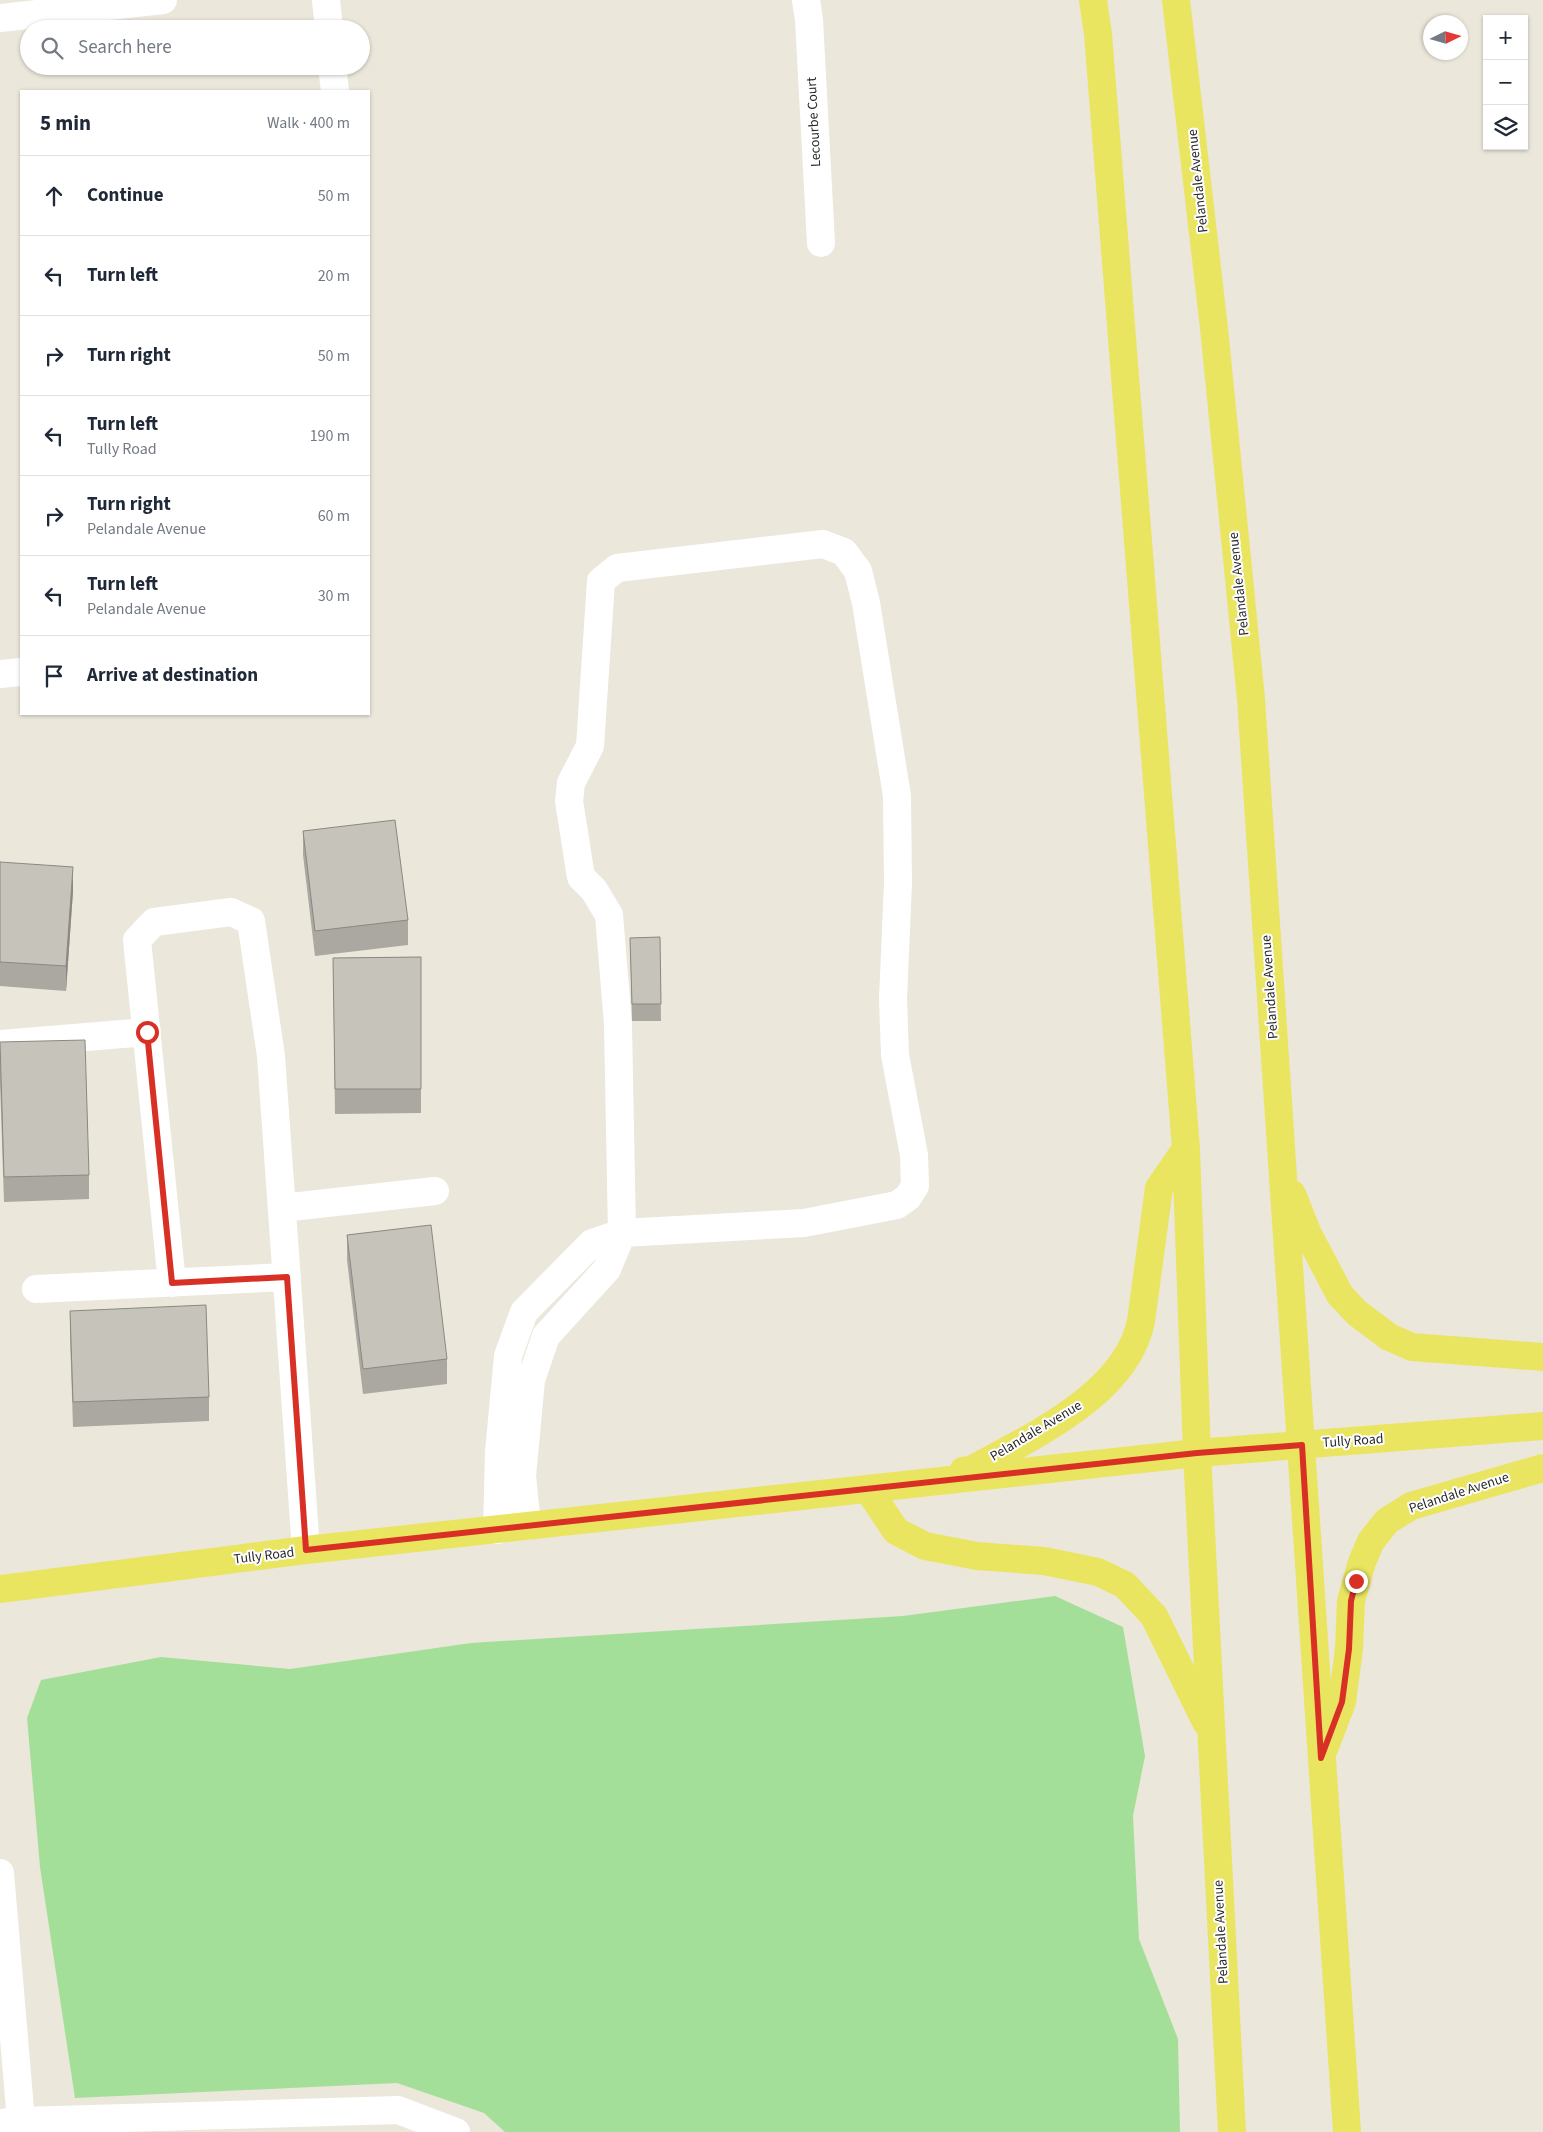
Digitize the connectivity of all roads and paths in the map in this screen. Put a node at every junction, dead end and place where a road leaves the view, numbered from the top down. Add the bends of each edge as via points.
1 (163, 0) edge
2 (326, 0) edge
3 (806, 0) edge
4 (1093, 0) edge
5 (1176, 0) edge
6 (0, 18) edge
7 (328, 20) edge
8 (333, 75) edge
9 (334, 90) edge
10 (821, 243) dead end
11 (20, 672) edge
12 (0, 674) edge
13 (147, 1032) junction
14 (0, 1044) edge
15 (1186, 1148) junction
16 (1282, 1169) junction
17 (435, 1191) dead end
18 (282, 1208) junction
19 (622, 1233) junction
20 (287, 1277) junction
21 (172, 1283) junction
22 (36, 1289) dead end
23 (1543, 1357) edge
24 (1543, 1426) edge
25 (1302, 1445) junction
26 (1197, 1453) junction
27 (1543, 1468) edge
28 (868, 1489) junction
29 (527, 1526) junction
30 (497, 1530) junction
31 (306, 1550) junction
32 (0, 1589) edge
33 (1211, 1732) junction
34 (1321, 1758) junction
35 (0, 1873) edge
36 (14, 2125) edge
37 (1230, 2125) edge
38 (456, 2132) edge
39 (1347, 2132) edge

1 - 6 street
2 - 7 street
3 - 10 street, Lecourbe Court
4 - 15 main road, Pelandale Avenue
5 - 16 main road, Pelandale Avenue via 1214,328 1250,690
8 - 9 street
11 - 12 street
13 - 14 street
13 - 18 street via 137,940 154,922 231,912 251,921 271,1056
13 - 21 street
15 - 26 main road, Pelandale Avenue
15 - 28 main road, Pelandale Avenue via 1159,1188 1138,1335 1114,1373 1083,1403 1040,1432 971,1470
16 - 23 main road, Pelandale Avenue via 1307,1232 1340,1295 1374,1327 1412,1347
16 - 25 main road, Pelandale Avenue
17 - 18 street
18 - 20 street
19 - 19 street via 804,1223 897,1205 915,1186 914,1155 895,1046 897,796 866,603 858,572 844,552 823,544 617,568 601,581 590,746 571,783 569,801 581,877 594,890 608,915 618,1024
19 - 29 street via 607,1269 546,1336 531,1380 522,1476
19 - 30 street via 592,1243 524,1312 508,1356 499,1452
20 - 21 street
20 - 31 street
21 - 22 street
24 - 25 main road, Tully Road
25 - 26 main road, Tully Road
25 - 34 main road, Pelandale Avenue
26 - 28 main road, Tully Road
26 - 33 main road, Pelandale Avenue
27 - 34 main road, Pelandale Avenue via 1411,1506 1388,1521 1371,1541 1351,1601 1342,1702
28 - 29 main road, Tully Road
28 - 33 main road, Pelandale Avenue via 896,1531 925,1546 977,1556 1044,1561 1098,1572 1125,1585 1154,1616
29 - 30 main road, Tully Road
30 - 31 main road, Tully Road
31 - 32 main road, Tully Road
33 - 37 main road, Pelandale Avenue
34 - 39 main road, Pelandale Avenue
35 - 36 street
36 - 38 street via 398,2110

